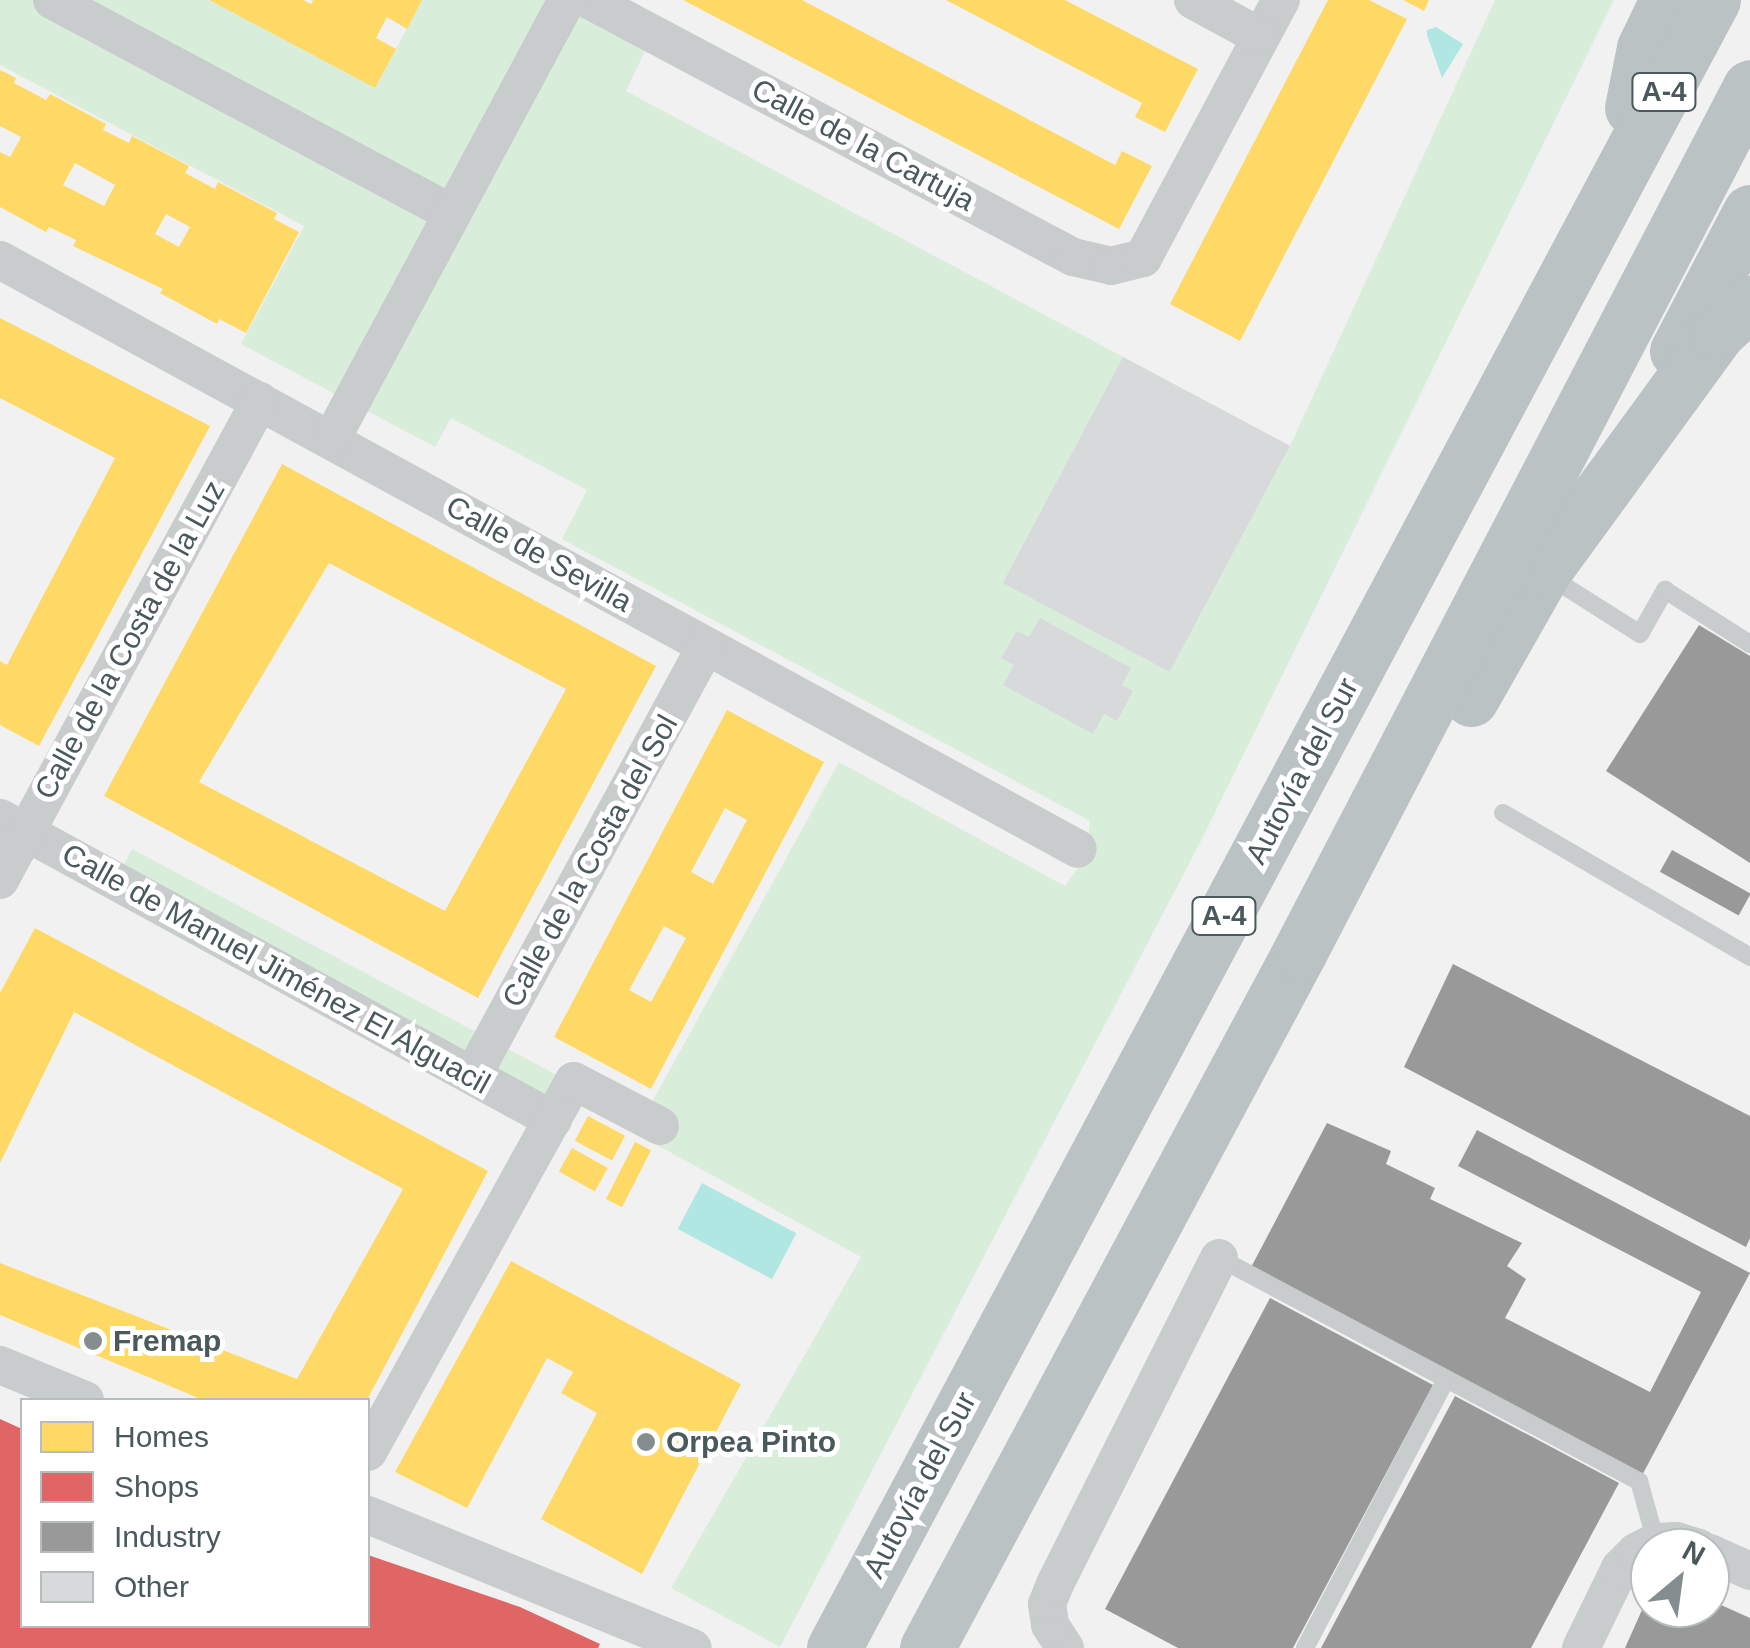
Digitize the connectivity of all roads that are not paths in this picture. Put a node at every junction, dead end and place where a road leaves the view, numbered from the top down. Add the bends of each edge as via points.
1 (52, 0) edge
2 (567, 0) edge
3 (589, 0) edge
4 (1193, 0) edge
5 (1281, 0) edge
6 (1667, 0) edge
7 (1712, 0) edge
8 (648, 14) edge
9 (1261, 37) junction
10 (1750, 87) edge
11 (1615, 184) junction
12 (1750, 212) edge
13 (452, 214) junction
14 (0, 260) edge
15 (1750, 303) edge
16 (260, 401) junction
17 (331, 440) junction
18 (1606, 486) junction
19 (1542, 572) junction
20 (1750, 644) edge
21 (706, 646) junction
22 (1503, 813) dead end
23 (13, 825) edge
24 (1078, 849) dead end
25 (0, 880) edge
26 (1299, 953) junction
27 (1750, 957) edge
28 (473, 1076) junction
29 (553, 1120) junction
30 (660, 1126) dead end
31 (1219, 1258) joint
32 (0, 1365) edge
33 (1446, 1380) junction
34 (80, 1398) edge
35 (370, 1448) edge
36 (370, 1516) edge
37 (1652, 1528) edge
38 (1630, 1558) edge
39 (693, 1648) edge
40 (834, 1648) edge
41 (927, 1648) edge
42 (1065, 1648) edge
43 (1304, 1648) edge
44 (1581, 1648) edge

1 - 13 street
2 - 13 street
3 - 8 street, Calle de la Cartuja
4 - 9 street
5 - 9 street
6 - 11 highway via 1644,48
7 - 11 highway, Autovía del Sur / A-4
8 - 9 street, Calle de la Cartuja via 1073,256 1111,266 1143,258
10 - 26 highway, A-4
11 - 40 highway, Autovía del Sur / A-4
12 - 18 highway
13 - 17 street
14 - 16 street, Calle de Sevilla
15 - 18 highway via 1717,333
16 - 17 street, Calle de Sevilla
16 - 23 street, Calle de la Costa de la Luz
17 - 21 street, Calle de Sevilla
18 - 19 highway
19 - 20 lane via 1640,634 1665,590
19 - 26 highway via 1388,848
21 - 24 street, Calle de Sevilla
21 - 28 street, Calle de la Costa del Sol
22 - 27 lane
23 - 25 street, Calle de la Costa de la Luz
23 - 28 street, Calle de Manuel Jiménez El Alguacil
26 - 41 highway, A-4
28 - 29 street, Calle de Manuel Jiménez El Alguacil
29 - 30 street via 574,1081
29 - 35 street
31 - 33 lane
31 - 42 street via 1055,1584 1050,1625
32 - 34 street
33 - 37 lane via 1639,1481
33 - 43 lane
36 - 39 street
38 - 44 street

